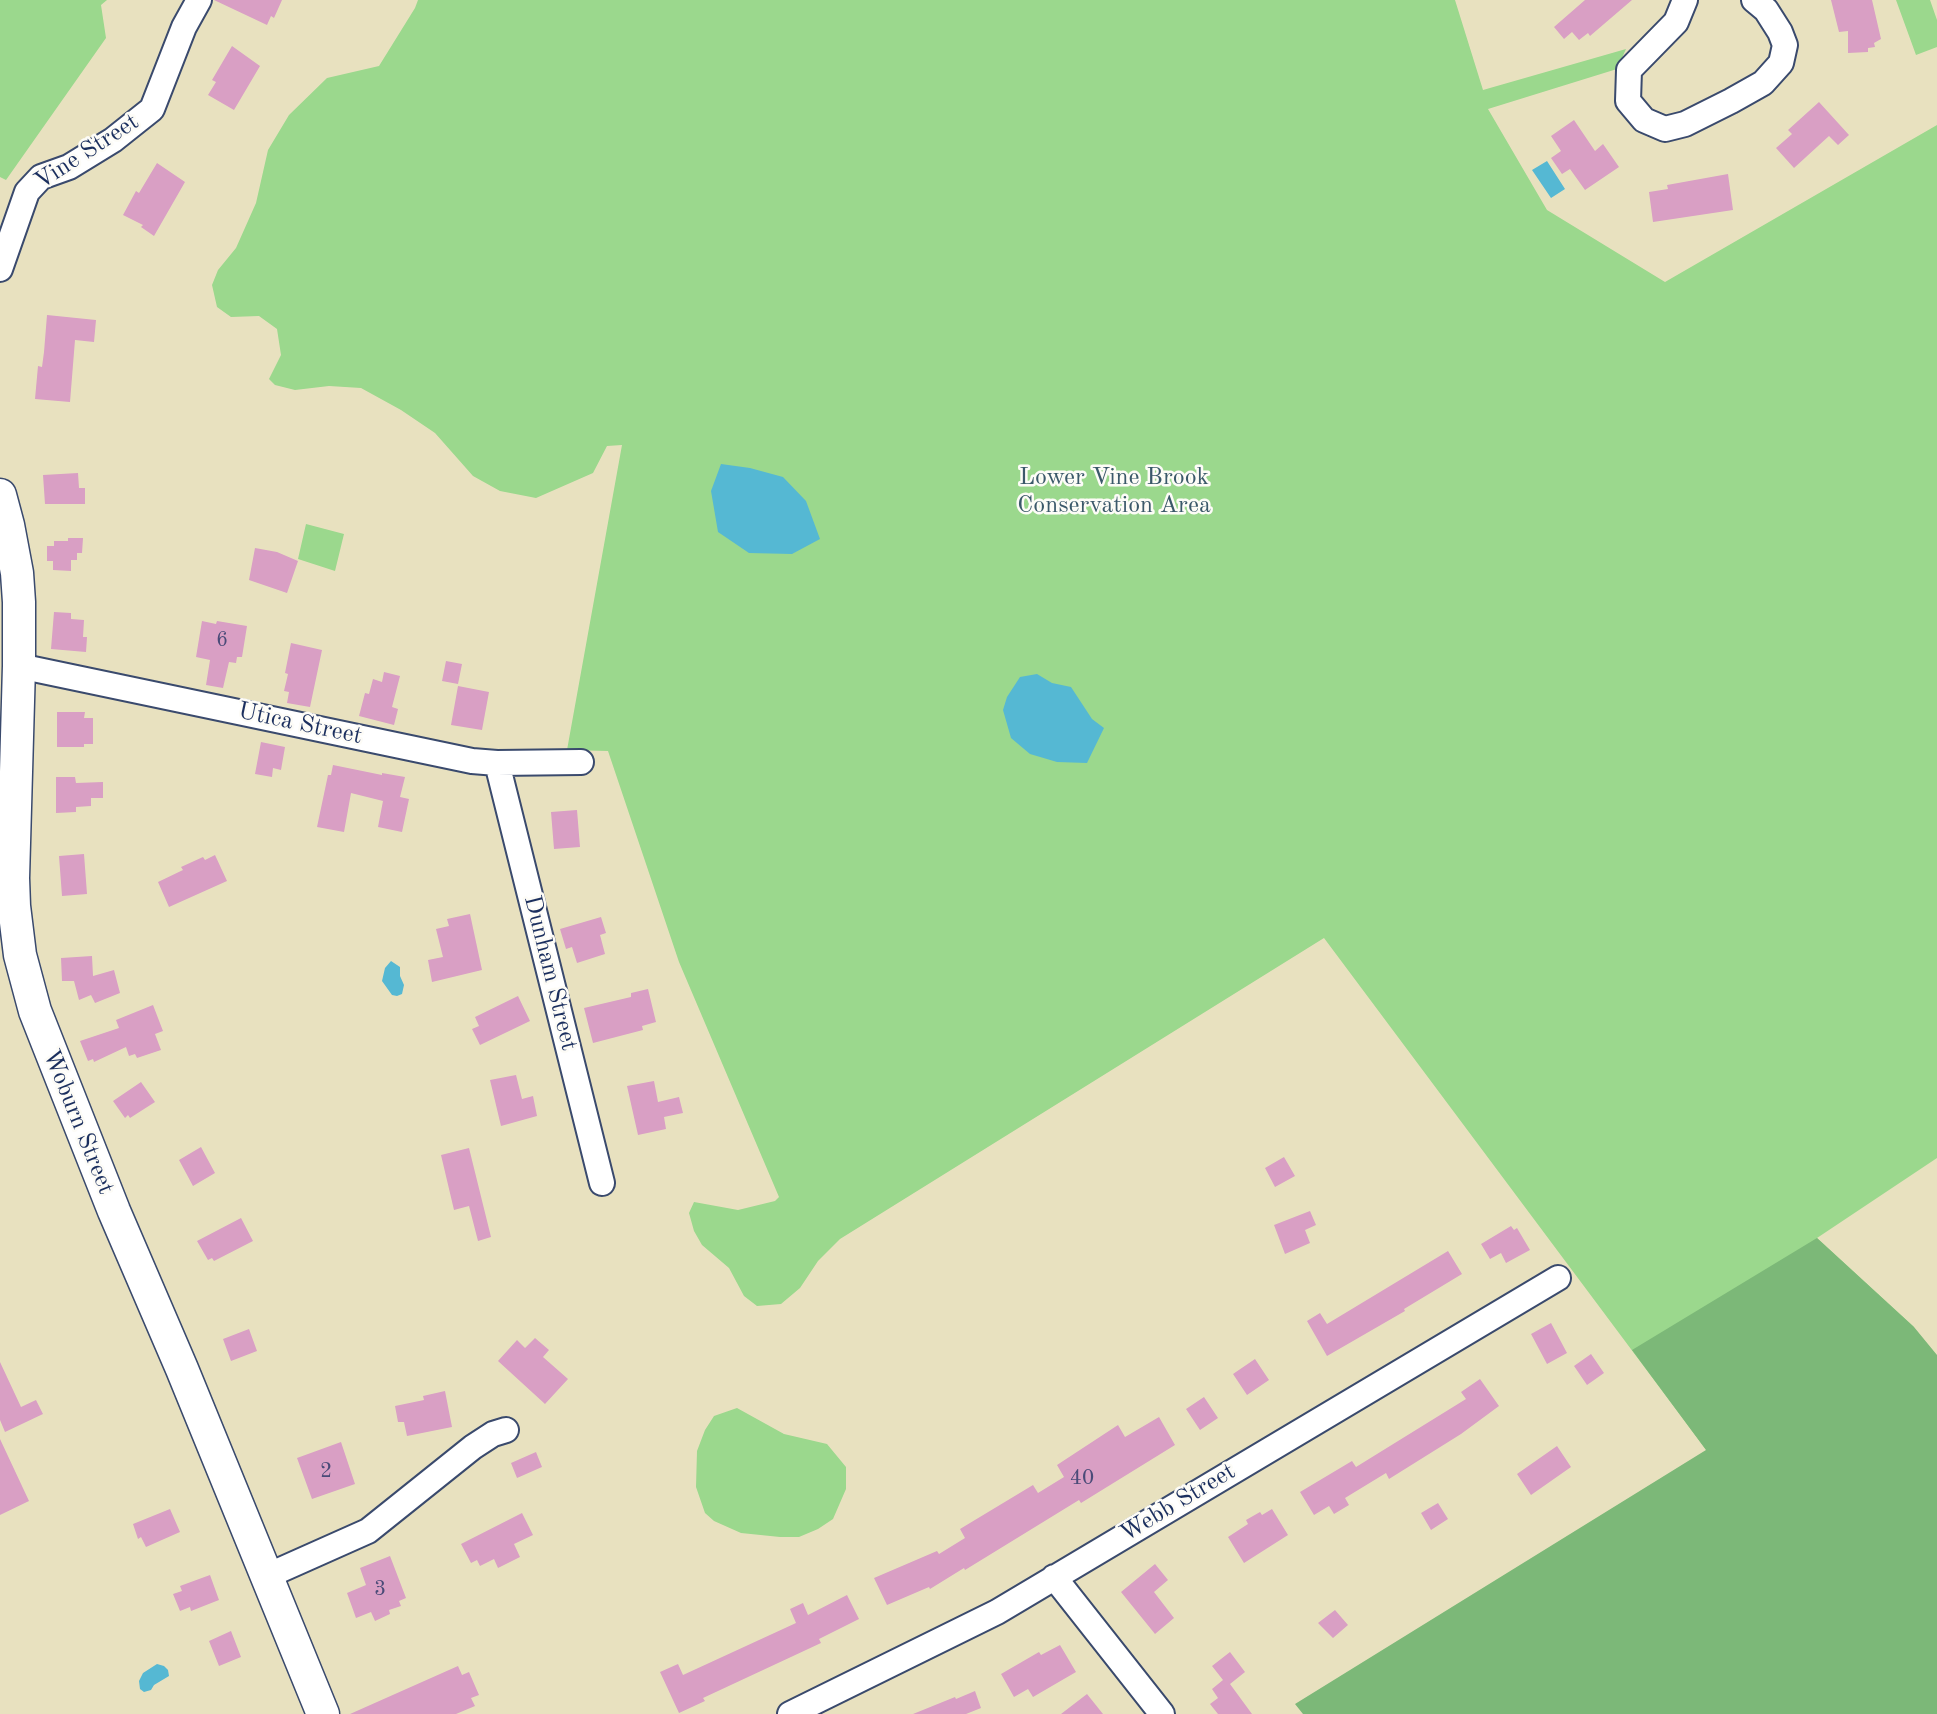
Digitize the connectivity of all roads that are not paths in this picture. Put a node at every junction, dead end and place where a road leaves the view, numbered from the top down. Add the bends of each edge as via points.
1 (199, 0) edge
2 (1685, 0) edge
3 (1754, 0) edge
4 (0, 269) edge
5 (0, 495) edge
6 (19, 666) junction
7 (582, 762) dead end
8 (497, 763) junction
9 (602, 1183) dead end
10 (1558, 1278) dead end
11 (506, 1430) dead end
12 (267, 1576) junction
13 (1054, 1577) junction
14 (323, 1714) edge
15 (790, 1714) edge
16 (1162, 1714) edge

1 - 4 street, Vine Street via 152,109 69,167 41,177 27,192
2 - 3 street via 1675,22 1629,70 1628,101 1644,120 1665,128 1685,124 1763,83 1781,62 1785,45 1780,32
5 - 6 main road, Woburn Street via 17,573
6 - 8 street, Utica Street
6 - 12 main road, Woburn Street via 13,878 20,955 35,1011
7 - 8 street, Utica Street
8 - 9 street, Dunham Street
10 - 13 street, Webb Street
11 - 12 street via 473,1447 368,1531
12 - 14 main road, Woburn Street
13 - 15 street, Webb Street via 997,1612
13 - 16 street

